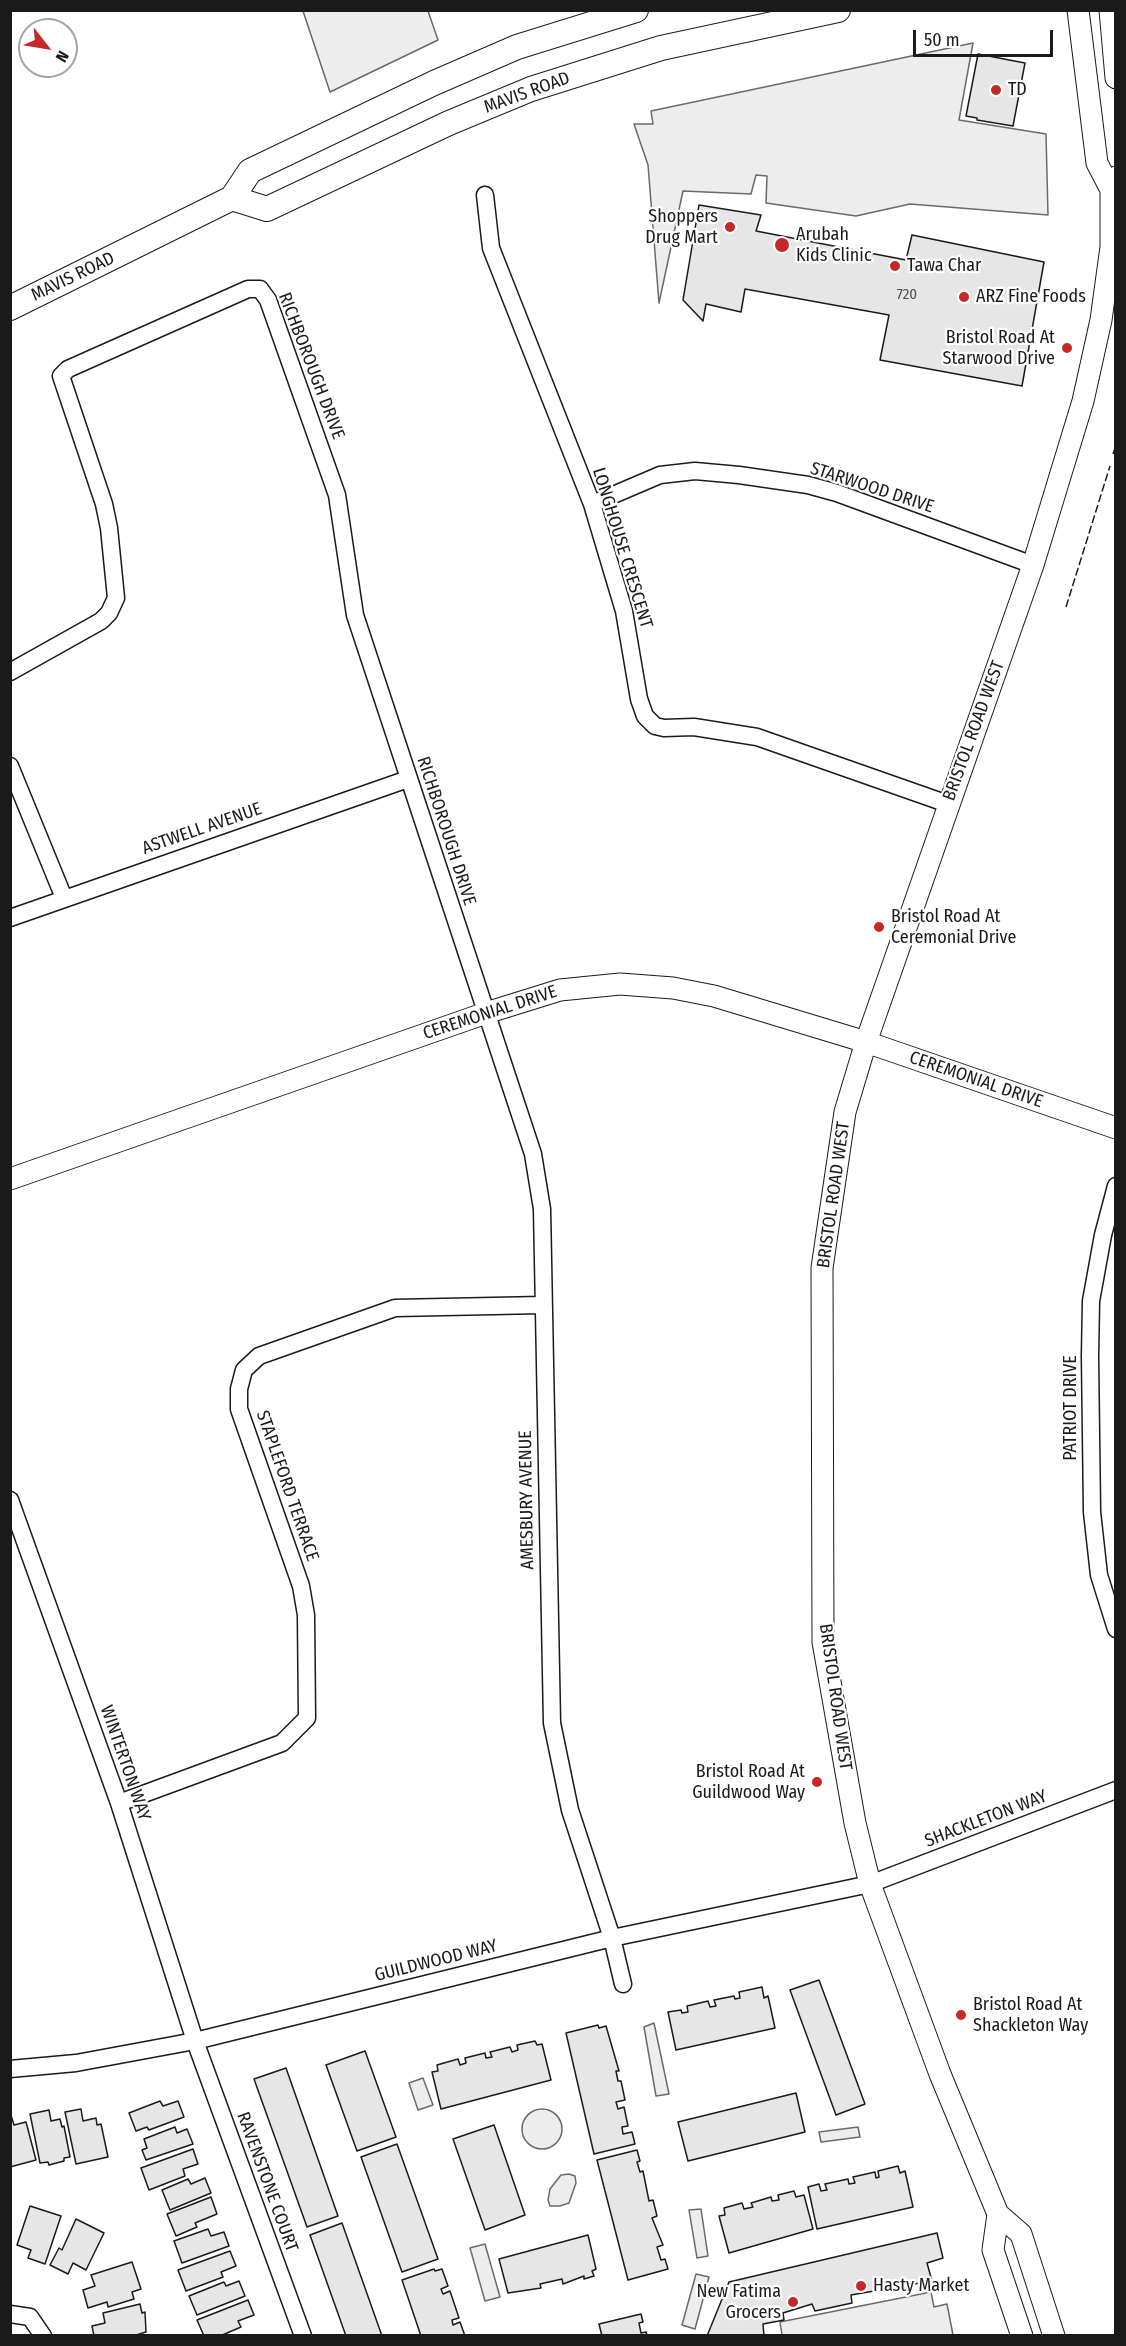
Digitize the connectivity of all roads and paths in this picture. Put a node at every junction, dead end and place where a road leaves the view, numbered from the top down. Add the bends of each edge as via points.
1 (636, 10) edge
2 (838, 10) edge
3 (1078, 10) edge
4 (1110, 10) edge
5 (1116, 78) edge
6 (1113, 184) edge
7 (485, 195) dead end
8 (232, 198) junction
9 (1113, 248) edge
10 (10, 308) edge
11 (592, 504) junction
12 (1033, 565) junction
13 (10, 672) edge
14 (10, 766) edge
15 (408, 779) junction
16 (948, 804) junction
17 (63, 898) junction
18 (10, 918) edge
19 (486, 1013) junction
20 (866, 1042) junction
21 (1116, 1128) edge
22 (10, 1179) edge
23 (1116, 1186) edge
24 (542, 1305) junction
25 (10, 1500) edge
26 (1116, 1629) edge
27 (1116, 1790) edge
28 (119, 1803) junction
29 (870, 1884) junction
30 (612, 1938) junction
31 (623, 1984) dead end
32 (195, 2041) junction
33 (10, 2069) edge
34 (998, 2214) junction
35 (10, 2314) edge
36 (44, 2336) edge
37 (303, 2336) edge
38 (1022, 2336) edge
39 (1054, 2336) edge

1 - 8 main road, MAVIS ROAD via 517,47 434,83 250,171
2 - 8 main road, MAVIS ROAD via 661,48 531,89 267,209
3 - 6 street, BRISTOL ROAD WEST via 1097,163
4 - 5 street
6 - 9 street, BRISTOL ROAD WEST
7 - 11 street, LONGHOUSE CRESCENT via 491,248
8 - 10 main road, MAVIS ROAD
9 - 12 street, BRISTOL ROAD WEST via 1083,401
11 - 12 street, STARWOOD DRIVE via 660,475 695,471 739,475 837,493
11 - 16 street, LONGHOUSE CRESCENT via 624,611 639,699 645,716 655,726 694,727 757,737
12 - 16 street, BRISTOL ROAD WEST
13 - 15 street, RICHBOROUGH DRIVE via 101,621 116,598 104,504 61,376 68,369 248,290 260,289 268,300 338,495 355,615
14 - 17 street
15 - 17 street, ASTWELL AVENUE
15 - 19 street, RICHBOROUGH DRIVE
16 - 20 street, BRISTOL ROAD WEST
17 - 18 street, ASTWELL AVENUE
19 - 20 street, CEREMONIAL DRIVE via 560,990 620,984 673,988 714,996
19 - 22 street, CEREMONIAL DRIVE
19 - 24 street, AMESBURY AVENUE via 533,1154 542,1209
20 - 21 street, CEREMONIAL DRIVE
20 - 29 street, BRISTOL ROAD WEST via 845,1112 822,1268 822,1476 824,1642 855,1823
23 - 26 street, PATRIOT DRIVE via 1102,1235 1091,1300 1090,1356 1092,1512 1098,1575
24 - 28 street, STAPLEFORD TERRACE via 395,1308 260,1356 244,1370 239,1409 301,1586 306,1615 307,1718 282,1743
24 - 30 street, AMESBURY AVENUE via 552,1723 570,1810
25 - 28 street, WINTERTON WAY
27 - 29 street, SHACKLETON WAY
28 - 32 street, WINTERTON WAY
29 - 30 street, GUILDWOOD WAY
29 - 34 street, BRISTOL ROAD WEST via 940,2074
30 - 31 street, AMESBURY AVENUE
30 - 32 street, GUILDWOOD WAY
32 - 33 street, GUILDWOOD WAY via 76,2063
32 - 37 street, RAVENSTONE COURT
34 - 38 street via 993,2250
34 - 39 street, BRISTOL ROAD WEST via 1021,2234
35 - 36 street via 30,2317

